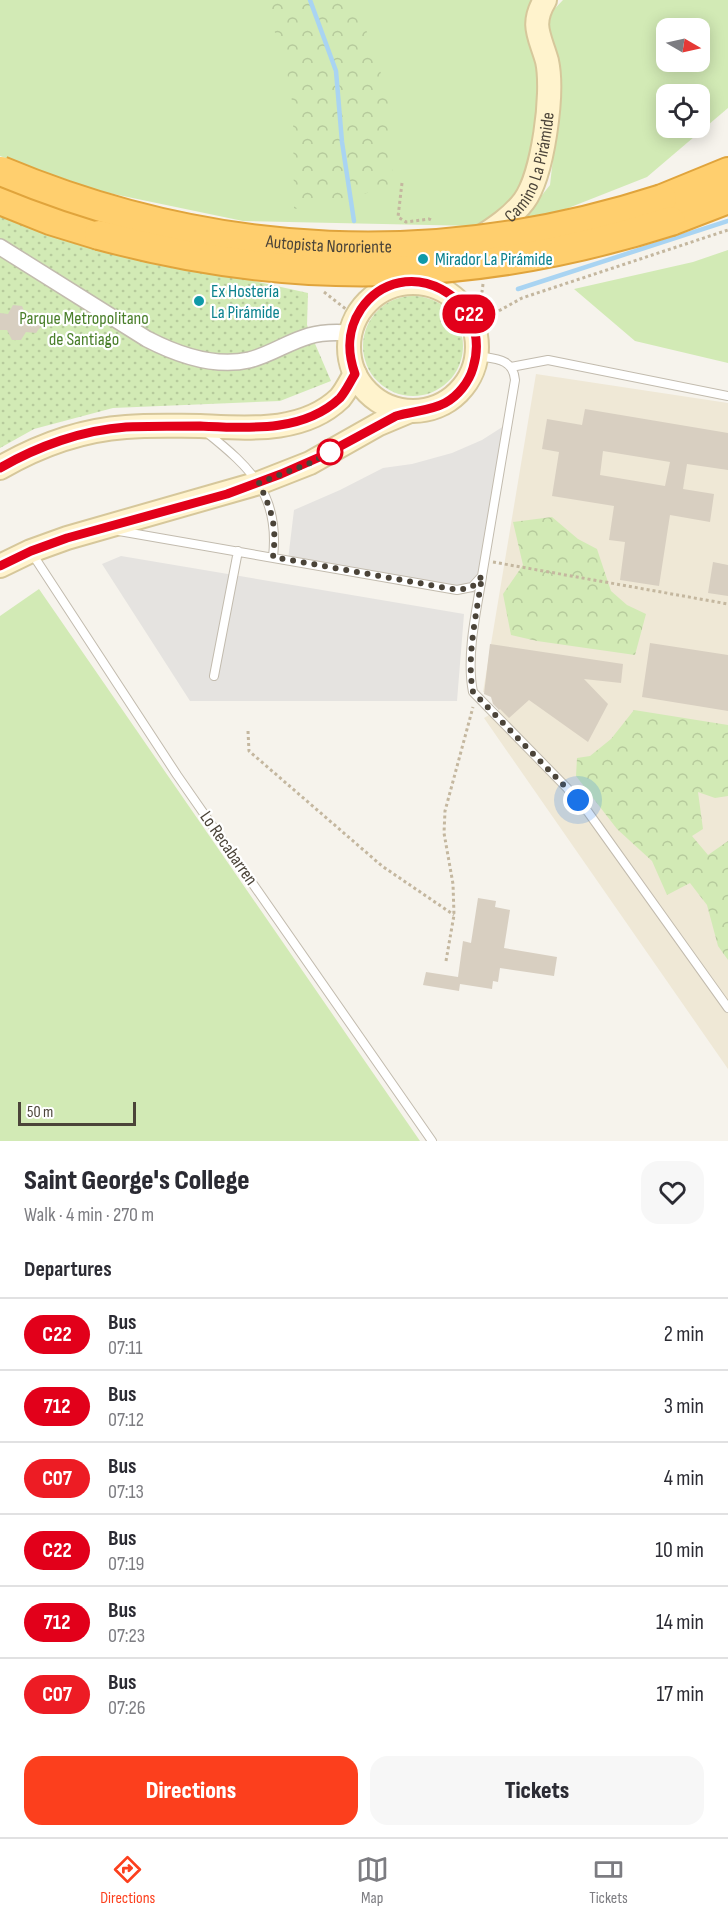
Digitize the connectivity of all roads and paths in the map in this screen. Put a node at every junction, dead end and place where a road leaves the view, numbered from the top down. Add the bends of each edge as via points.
1 (545, 0) edge
2 (0, 171) edge
3 (728, 172) edge
4 (402, 183) dead end
5 (728, 199) edge
6 (0, 200) edge
7 (666, 210) junction
8 (433, 230) dead end
9 (728, 230) edge
10 (0, 248) edge
11 (411, 282) junction
12 (476, 330) junction
13 (350, 333) junction
14 (477, 356) junction
15 (511, 367) junction
16 (355, 374) junction
17 (728, 396) edge
18 (410, 411) junction
19 (199, 426) junction
20 (0, 468) edge
21 (259, 483) junction
22 (104, 528) junction
23 (31, 551) junction
24 (238, 551) junction
25 (273, 557) junction
26 (484, 561) junction
27 (0, 566) edge
28 (482, 576) junction
29 (728, 604) edge
30 (214, 676) dead end
31 (470, 716) dead end
32 (248, 731) dead end
33 (454, 915) junction
34 (446, 961) dead end
35 (728, 1008) edge
36 (432, 1141) edge

1 - 11 street, Camino La Pirámide via 537,22 547,62 548,91 536,180 513,214
2 - 7 highway, Autopista Nororiente, bridge via 91,205 161,224 241,239 329,247 402,247 498,238
3 - 7 highway, Autopista Nororiente
4 - 8 path via 398,217 406,222 429,219 434,222
5 - 7 highway, Autopista Nororiente
6 - 7 highway, Autopista Nororiente, bridge via 50,220 176,254 315,271 386,272 517,260 595,244
9 - 12 path via 522,298 495,313
10 - 13 street via 147,339 192,358 226,363 250,360 307,336
11 - 12 street via 429,284 458,300
11 - 13 street via 394,285 365,303
12 - 14 street
13 - 16 street via 350,361
14 - 15 lane
14 - 18 street via 471,374 454,396 429,410
15 - 17 lane via 548,360
15 - 26 lane via 514,380
16 - 18 street via 377,400
16 - 19 street via 342,396 296,421 253,428
18 - 21 street via 310,463
19 - 20 street via 124,427 93,433 44,447
19 - 21 lane via 239,458
21 - 22 street
21 - 25 lane via 272,513
22 - 23 street
22 - 24 lane
23 - 27 street
23 - 36 lane, Lo Recabarren via 177,774
24 - 25 lane
24 - 30 lane
25 - 28 lane via 458,590 472,587
26 - 28 lane
26 - 29 path
28 - 35 lane via 471,663 473,692 588,812
31 - 33 path via 445,811
32 - 33 path via 249,751 382,866
33 - 34 path

